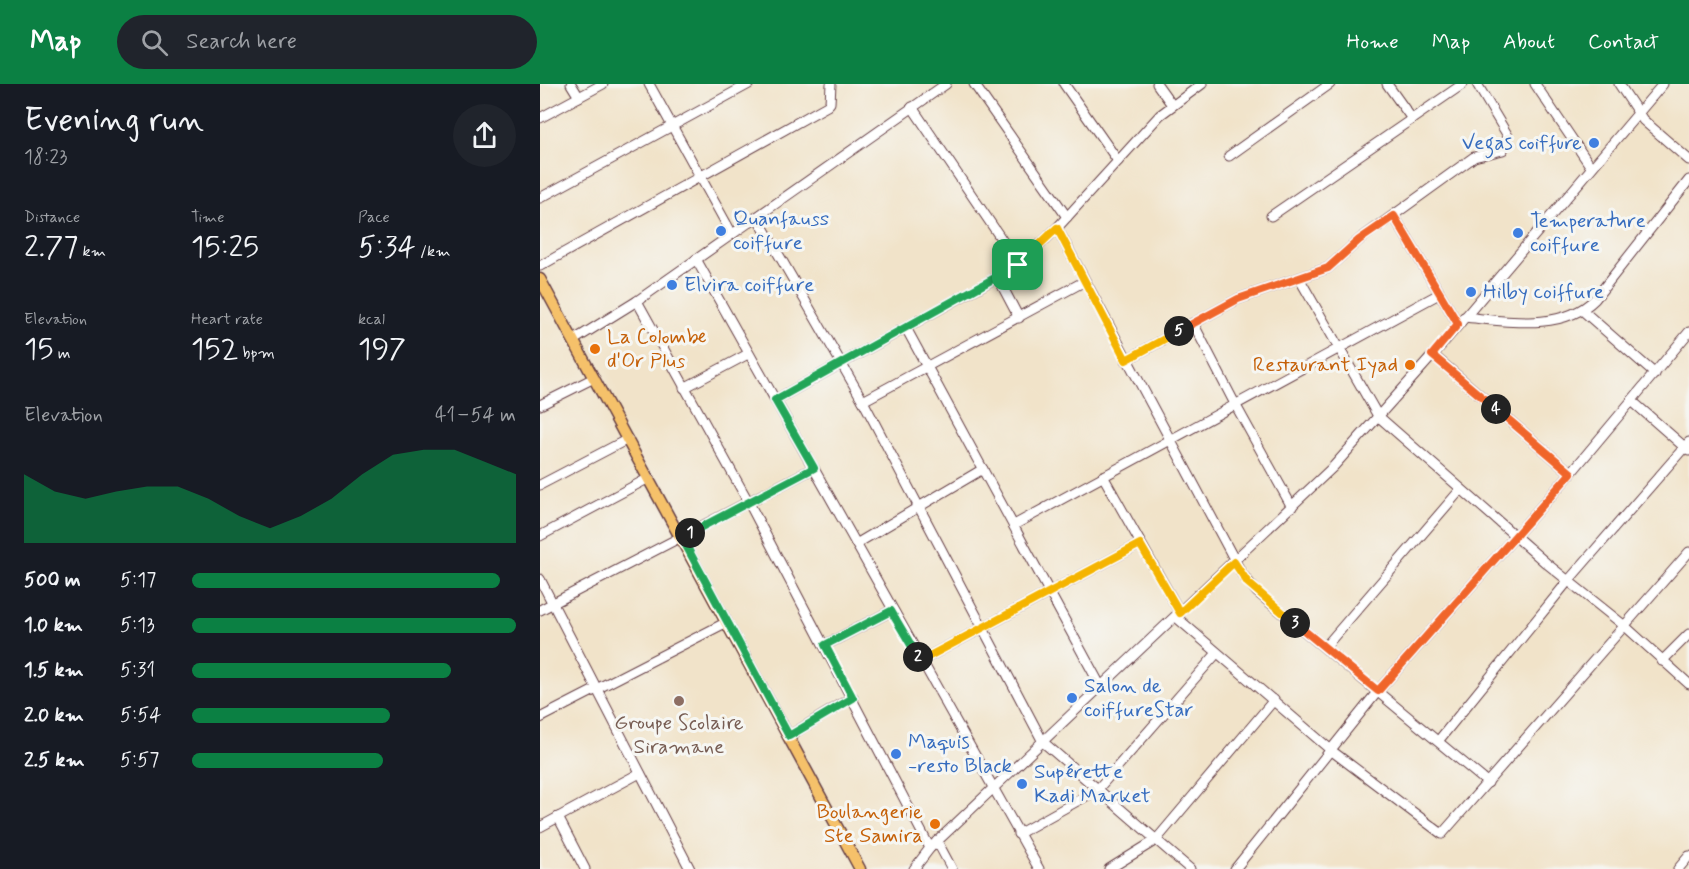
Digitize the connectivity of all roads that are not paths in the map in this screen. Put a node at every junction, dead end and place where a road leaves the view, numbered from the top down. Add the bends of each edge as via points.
1 (572, 84) edge
2 (603, 84) edge
3 (649, 84) edge
4 (749, 84) edge
5 (831, 84) edge
6 (946, 84) edge
7 (974, 84) edge
8 (1064, 84) edge
9 (1157, 84) edge
10 (1202, 84) edge
11 (1330, 84) edge
12 (1387, 84) edge
13 (1463, 84) edge
14 (1477, 84) edge
15 (1535, 84) edge
16 (1619, 84) edge
17 (1663, 84) edge
18 (579, 97) junction
19 (1172, 105) junction
20 (912, 107) junction
21 (1637, 113) junction
22 (540, 118) edge
23 (1412, 119) junction
24 (671, 126) junction
25 (1229, 156) dead end
26 (1689, 160) edge
27 (1118, 161) junction
28 (1591, 167) junction
29 (701, 178) junction
30 (1689, 180) edge
31 (540, 198) edge
32 (1271, 216) dead end
33 (1394, 216) junction
34 (757, 217) junction
35 (1067, 217) junction
36 (1057, 228) junction
37 (732, 234) junction
38 (696, 260) junction
39 (1018, 265) junction
40 (540, 266) edge
41 (1299, 278) junction
42 (998, 279) junction
43 (1085, 281) junction
44 (541, 284) edge
45 (1439, 294) junction
46 (637, 301) junction
47 (1582, 310) junction
48 (1019, 318) junction
49 (1461, 321) junction
50 (1193, 323) junction
51 (906, 328) junction
52 (1689, 332) edge
53 (574, 340) junction
54 (1339, 348) junction
55 (748, 354) junction
56 (1432, 355) junction
57 (1126, 360) junction
58 (841, 363) junction
59 (928, 367) junction
60 (1655, 374) junction
61 (594, 378) junction
62 (684, 388) junction
63 (775, 400) junction
64 (863, 401) junction
65 (1632, 401) junction
66 (1235, 404) junction
67 (540, 405) edge
68 (1378, 416) junction
69 (628, 439) junction
70 (1169, 440) junction
71 (1688, 447) edge
72 (814, 468) junction
73 (983, 469) junction
74 (1571, 473) junction
75 (1103, 476) junction
76 (649, 478) junction
77 (540, 485) edge
78 (1461, 489) junction
79 (749, 502) junction
80 (920, 507) junction
81 (1292, 507) junction
82 (1014, 525) junction
83 (540, 536) edge
84 (1515, 536) junction
85 (682, 538) junction
86 (856, 544) junction
87 (1140, 544) junction
88 (1689, 552) edge
89 (1234, 562) junction
90 (540, 579) edge
91 (1568, 581) junction
92 (1050, 593) junction
93 (553, 603) junction
94 (540, 610) edge
95 (891, 611) junction
96 (1178, 615) junction
97 (727, 622) junction
98 (1626, 627) junction
99 (982, 628) junction
100 (1689, 634) edge
101 (825, 645) junction
102 (1325, 647) junction
103 (1217, 653) junction
104 (920, 661) junction
105 (1662, 661) junction
106 (1689, 684) edge
107 (1101, 687) junction
108 (597, 689) junction
109 (1378, 691) junction
110 (853, 698) junction
111 (1274, 700) junction
112 (540, 718) edge
113 (789, 736) junction
114 (1439, 740) junction
115 (1043, 742) junction
116 (1332, 752) junction
117 (640, 773) junction
118 (1488, 783) junction
119 (992, 790) junction
120 (1098, 790) junction
121 (558, 817) junction
122 (540, 827) edge
123 (1018, 834) junction
124 (1156, 840) junction
125 (934, 844) junction
126 (1689, 856) edge
127 (585, 869) edge
128 (690, 869) edge
129 (860, 869) edge
130 (914, 869) edge
131 (952, 869) edge
132 (1039, 869) edge
133 (1109, 869) edge
134 (1190, 869) edge
135 (1235, 869) edge
136 (1678, 869) edge

1 - 18 street
2 - 18 street
3 - 24 street
4 - 24 street
5 - 29 street via 827,106
6 - 20 street
7 - 35 street
8 - 27 street
9 - 19 street
10 - 19 street
11 - 25 street
12 - 23 street
13 - 23 street
14 - 33 street via 1506,130 1506,146 1474,157
15 - 28 street
16 - 21 street
17 - 21 street
18 - 22 street
19 - 27 street
20 - 34 street
20 - 39 street
21 - 26 street
21 - 28 street
23 - 32 street
24 - 29 street
24 - 31 street
27 - 35 street
28 - 49 street
29 - 37 street
29 - 40 street
30 - 47 street via 1595,299
33 - 41 street via 1328,268
33 - 45 street
34 - 37 street
34 - 58 street
35 - 36 street
36 - 39 street
36 - 43 street
37 - 38 street
38 - 46 street
38 - 55 street
39 - 42 street
41 - 50 street via 1238,299
41 - 54 street
42 - 48 street
42 - 51 street
43 - 48 street
43 - 57 street
44 - 53 main road
45 - 49 street
45 - 54 street
46 - 53 street
46 - 62 street
47 - 49 street via 1562,318 1527,322
47 - 60 street
48 - 59 street
49 - 56 street
50 - 57 street
50 - 66 street
51 - 58 street
51 - 59 street
52 - 60 street
53 - 61 main road
54 - 66 street
54 - 68 street
55 - 62 street
55 - 63 street
56 - 68 street
56 - 74 street
57 - 70 street
58 - 63 street
58 - 64 street
59 - 64 street
59 - 73 street
60 - 65 street
61 - 67 street
61 - 69 main road
62 - 79 street
63 - 72 street
64 - 80 street
65 - 71 street
65 - 74 street
66 - 70 street
66 - 81 street
68 - 78 street
68 - 81 street
69 - 76 main road
69 - 77 street
70 - 75 street
70 - 89 street
71 - 91 street
72 - 79 street
72 - 86 street
73 - 80 street
73 - 82 street
74 - 84 street
75 - 82 street
75 - 87 street
76 - 83 street
76 - 85 main road
78 - 84 street
78 - 102 street
79 - 85 street
79 - 101 street
80 - 86 street
80 - 99 street
81 - 89 street
82 - 92 street
84 - 91 street
84 - 109 street
85 - 93 street
85 - 97 main road
86 - 95 street
87 - 92 street
87 - 96 street
88 - 98 street
89 - 96 street
89 - 102 street via 1257,592
90 - 93 street
91 - 98 street
91 - 114 street
92 - 99 street
92 - 107 street
93 - 94 street
93 - 108 street
95 - 101 street
95 - 104 street
96 - 103 street
96 - 107 street
97 - 108 street
97 - 113 main road
98 - 105 street
98 - 118 street
99 - 104 street
99 - 115 street
100 - 105 street
101 - 110 street
102 - 109 street
103 - 111 street
103 - 120 street
104 - 119 street
105 - 106 street
107 - 115 street
108 - 112 street
108 - 117 street
109 - 114 street
109 - 116 street
110 - 113 street
110 - 125 street
111 - 116 street
111 - 124 street
113 - 129 main road
114 - 118 street
115 - 119 street
115 - 120 street
116 - 118 street via 1439,834 1447,832
116 - 135 street
117 - 121 street
117 - 128 street
119 - 123 street
119 - 125 street
120 - 123 street
120 - 124 street
121 - 122 street
121 - 127 street
123 - 132 street
124 - 133 street
124 - 134 street
125 - 130 street
125 - 131 street
126 - 136 street

